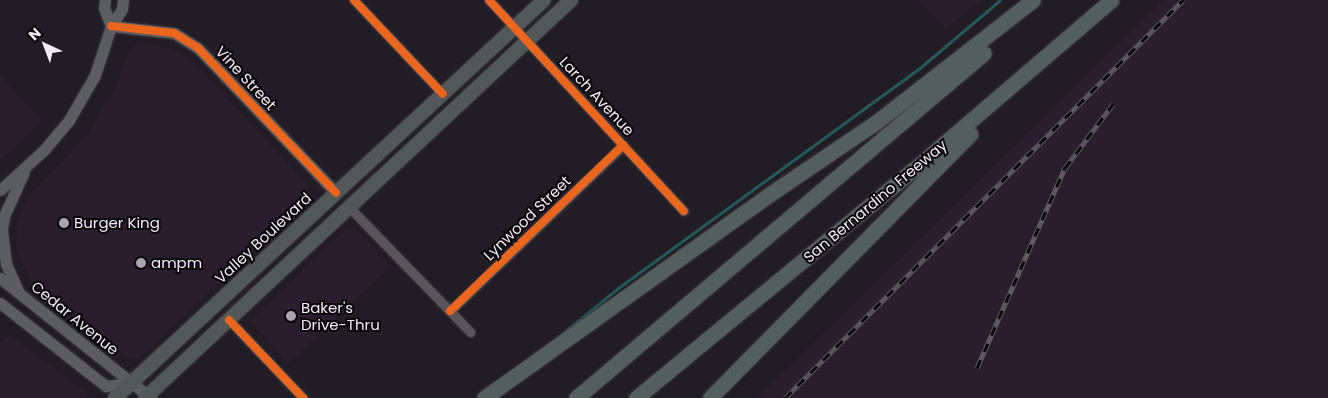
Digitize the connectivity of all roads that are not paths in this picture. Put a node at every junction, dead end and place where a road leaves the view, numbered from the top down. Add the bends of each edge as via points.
1 (105, 0) edge
2 (123, 0) edge
3 (354, 0) edge
4 (489, 0) edge
5 (544, 0) edge
6 (571, 0) edge
7 (1033, 0) edge
8 (1046, 0) edge
9 (1111, 0) edge
10 (111, 26) junction
11 (515, 28) junction
12 (527, 41) junction
13 (1026, 76) junction
14 (443, 94) junction
15 (623, 145) junction
16 (26, 166) junction
17 (0, 190) edge
18 (336, 193) junction
19 (350, 208) junction
20 (684, 211) dead end
21 (0, 278) edge
22 (19, 292) junction
23 (0, 303) edge
24 (450, 310) junction
25 (229, 320) junction
26 (470, 332) dead end
27 (131, 383) junction
28 (148, 397) edge
29 (115, 398) edge
30 (303, 398) edge
31 (484, 398) edge
32 (576, 398) edge
33 (636, 398) edge
34 (710, 398) edge

1 - 10 main road via 104,8
2 - 10 main road via 122,9
3 - 14 street
4 - 11 street, Larch Avenue
5 - 11 main road, Valley Boulevard
6 - 12 main road
7 - 31 highway via 875,123
8 - 32 highway
9 - 13 highway, San Bernardino Freeway
10 - 16 main road via 101,59 83,98 56,137
10 - 18 main road, Vine Street via 174,33 198,48
11 - 12 street, Larch Avenue
11 - 14 main road, Valley Boulevard
12 - 15 street, Larch Avenue
12 - 19 main road
13 - 33 highway, San Bernardino Freeway
13 - 34 highway
14 - 18 main road, Valley Boulevard
15 - 20 street, Larch Avenue
15 - 24 street, Lynwood Street
16 - 17 main road
16 - 22 main road via 4,216 2,229 6,264
18 - 27 main road, Valley Boulevard
19 - 24 street
19 - 25 main road
21 - 22 main road, Cedar Avenue
22 - 27 main road, Cedar Avenue
23 - 27 main road via 106,386
24 - 26 street
25 - 28 main road
25 - 30 street
27 - 28 main road, Cedar Avenue
27 - 29 main road, Valley Boulevard

